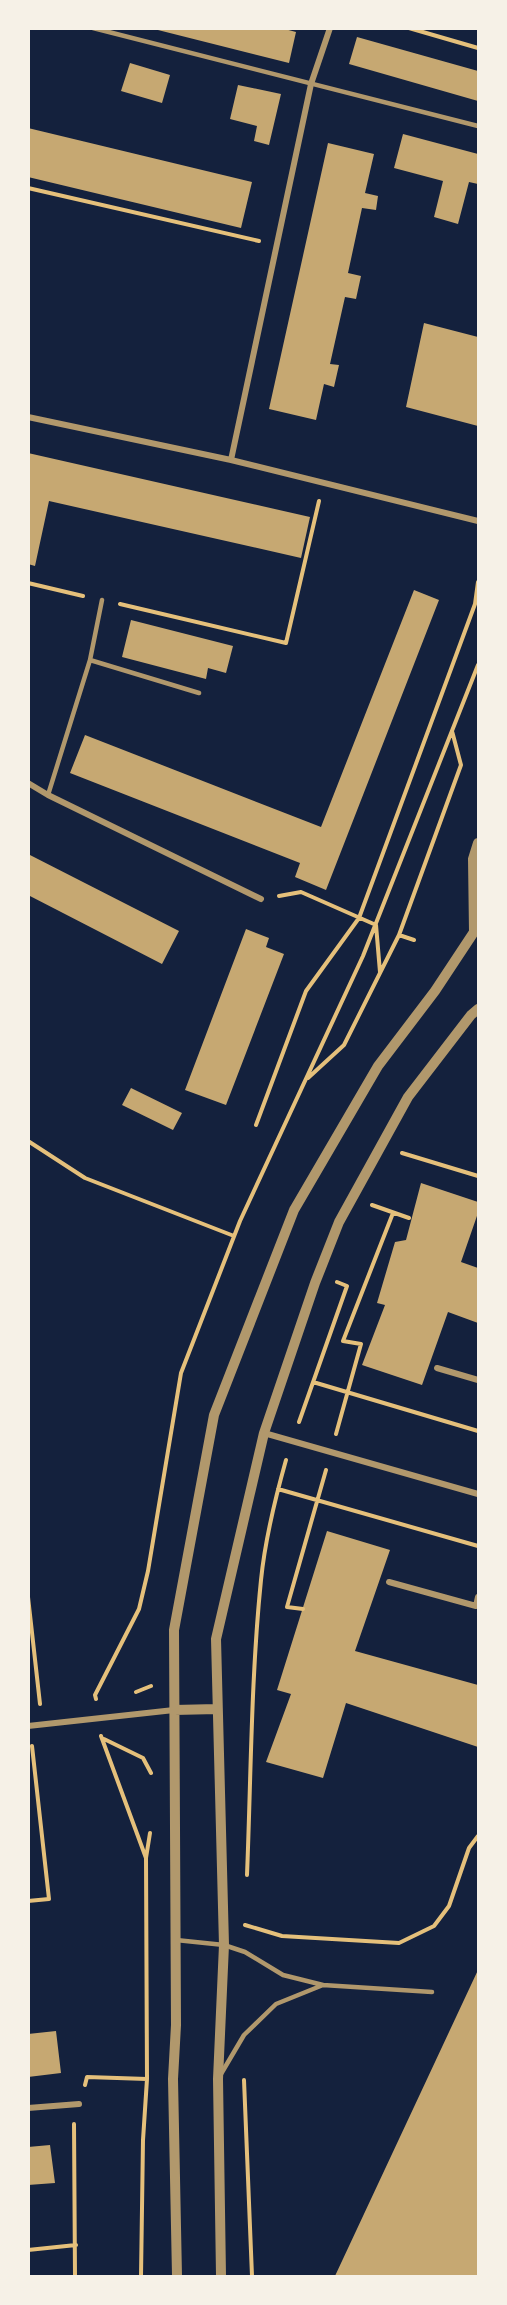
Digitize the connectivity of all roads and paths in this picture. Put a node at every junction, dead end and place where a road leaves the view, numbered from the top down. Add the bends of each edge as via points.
1 (93, 28) edge
2 (330, 28) edge
3 (409, 28) edge
4 (478, 48) edge
5 (311, 84) junction
6 (478, 126) edge
7 (28, 188) edge
8 (276, 244) junction
9 (28, 417) edge
10 (231, 460) junction
11 (323, 483) junction
12 (478, 521) edge
13 (478, 582) edge
14 (28, 583) edge
15 (102, 600) junction
16 (90, 660) junction
17 (199, 693) dead end
18 (452, 730) dead end
19 (28, 783) edge
20 (48, 795) junction
21 (478, 843) edge
22 (261, 899) joint
23 (359, 918) junction
24 (476, 934) edge
25 (399, 935) junction
26 (414, 940) dead end
27 (381, 972) junction
28 (478, 1009) edge
29 (305, 1080) dead end
30 (256, 1125) dead end
31 (28, 1141) edge
32 (381, 1148) junction
33 (478, 1176) edge
34 (365, 1203) dead end
35 (393, 1213) junction
36 (409, 1218) dead end
37 (234, 1236) dead end
38 (335, 1278) dead end
39 (437, 1368) dead end
40 (478, 1380) edge
41 (313, 1382) junction
42 (347, 1392) junction
43 (478, 1431) edge
44 (264, 1433) junction
45 (292, 1442) junction
46 (331, 1452) junction
47 (278, 1489) junction
48 (478, 1494) edge
49 (317, 1500) junction
50 (478, 1546) edge
51 (388, 1582) dead end
52 (28, 1597) edge
53 (478, 1597) edge
54 (29, 1608) edge
55 (303, 1609) dead end
56 (154, 1684) dead end
57 (132, 1693) dead end
58 (105, 1694) dead end
59 (95, 1695) dead end
60 (217, 1709) junction
61 (174, 1710) junction
62 (43, 1724) junction
63 (28, 1726) edge
64 (90, 1739) dead end
65 (28, 1746) edge
66 (153, 1778) dead end
67 (152, 1823) dead end
68 (478, 1836) edge
69 (146, 1858) dead end
70 (247, 1878) dead end
71 (28, 1901) edge
72 (246, 1914) dead end
73 (176, 1940) junction
74 (224, 1945) junction
75 (323, 1985) junction
76 (432, 1992) dead end
77 (147, 2079) dead end
78 (218, 2079) junction
79 (244, 2080) dead end
80 (79, 2104) junction
81 (28, 2109) edge
82 (76, 2245) junction
83 (28, 2250) edge
84 (75, 2277) edge
85 (177, 2277) edge
86 (221, 2277) edge
87 (252, 2277) edge

1 - 5 lane
2 - 5 street
3 - 4 path
5 - 6 lane
5 - 8 street
7 - 8 path
8 - 10 street
9 - 10 street
10 - 11 street
11 - 12 street
11 - 15 path via 286,643
13 - 23 path via 474,604
14 - 15 path
15 - 16 lane
16 - 17 lane
16 - 20 lane
18 - 25 path via 460,765
19 - 20 street
20 - 22 street
21 - 24 street via 473,859
22 - 23 path via 301,892
23 - 27 path via 376,925
23 - 30 path via 306,991
24 - 61 street via 378,1066 294,1210 214,1415 174,1630
25 - 26 path
25 - 27 path
27 - 29 path via 344,1045
28 - 32 street via 408,1097
31 - 37 path via 85,1178
32 - 33 path
32 - 44 street via 339,1222
34 - 35 path
35 - 36 path
35 - 42 path via 344,1341 361,1344
38 - 41 path via 333,1281 347,1286
39 - 40 street
41 - 42 path
41 - 45 path
42 - 43 path
42 - 46 path
44 - 45 street
44 - 60 street via 216,1639
45 - 46 street
45 - 47 path
46 - 48 street
46 - 49 path
47 - 49 path
47 - 70 path via 261,1579
49 - 50 path
49 - 55 path via 287,1606
51 - 53 street via 476,1606
52 - 54 path
54 - 62 path
56 - 57 path
58 - 59 path
60 - 61 street
60 - 74 street
61 - 62 street
61 - 73 street
62 - 63 street
64 - 66 path via 101,1738 143,1758
65 - 71 path via 32,1746 49,1899
67 - 69 path
68 - 72 path via 469,1848 449,1906 434,1926 399,1943 282,1936 245,1925
73 - 74 lane
73 - 85 street via 173,2079
74 - 75 lane via 245,1952 283,1975
74 - 78 street
75 - 76 lane
75 - 78 lane via 276,2004 244,2035
77 - 80 path via 87,2077
78 - 86 street
79 - 87 path
80 - 81 street
80 - 82 path via 74,2123
82 - 83 path
82 - 84 path

